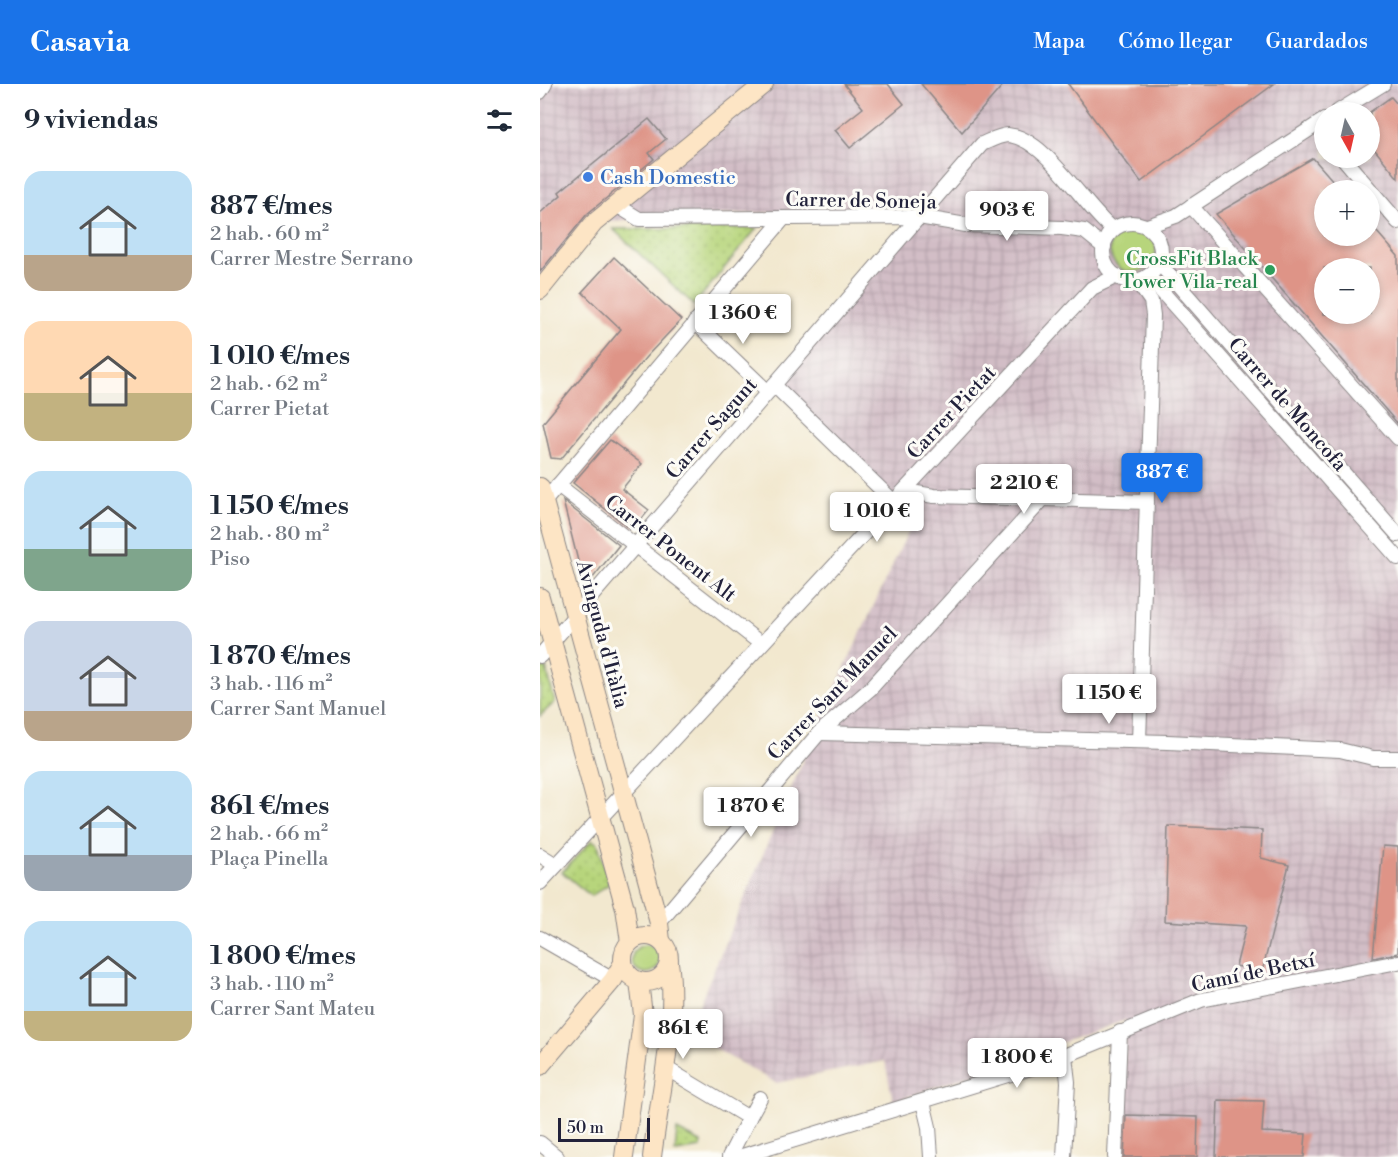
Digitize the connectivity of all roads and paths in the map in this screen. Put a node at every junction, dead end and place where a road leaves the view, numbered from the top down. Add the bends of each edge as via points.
1 (545, 84) edge
2 (764, 84) edge
3 (1383, 84) edge
4 (540, 92) edge
5 (1353, 102) edge
6 (1314, 132) edge
7 (1352, 168) edge
8 (615, 204) junction
9 (1191, 206) junction
10 (1176, 216) junction
11 (919, 217) junction
12 (784, 218) junction
13 (1398, 222) edge
14 (1147, 226) junction
15 (1113, 230) junction
16 (1160, 241) junction
17 (1104, 247) junction
18 (1159, 263) junction
19 (1117, 276) junction
20 (1142, 278) junction
21 (540, 290) edge
22 (695, 322) junction
23 (771, 389) junction
24 (1398, 438) edge
25 (547, 491) edge
26 (904, 491) junction
27 (1043, 499) junction
28 (894, 502) junction
29 (1147, 502) junction
30 (1398, 535) edge
31 (636, 545) junction
32 (1398, 558) edge
33 (540, 597) edge
34 (575, 616) junction
35 (552, 642) junction
36 (760, 643) junction
37 (540, 656) edge
38 (819, 733) junction
39 (1139, 741) junction
40 (1398, 758) edge
41 (623, 792) junction
42 (600, 817) junction
43 (540, 855) edge
44 (556, 865) junction
45 (540, 883) edge
46 (660, 932) junction
47 (540, 938) edge
48 (630, 942) junction
49 (1398, 962) edge
50 (623, 963) junction
51 (669, 963) junction
52 (613, 980) junction
53 (639, 981) junction
54 (1120, 1032) junction
55 (1065, 1056) junction
56 (540, 1066) edge
57 (664, 1067) junction
58 (760, 1098) dead end
59 (923, 1102) junction
60 (750, 1118) junction
61 (540, 1143) edge
62 (760, 1155) edge
63 (557, 1157) edge
64 (624, 1157) edge
65 (652, 1157) edge
66 (729, 1157) edge
67 (740, 1157) edge
68 (931, 1157) edge
69 (1064, 1157) edge
70 (1115, 1157) edge

1 - 4 street
2 - 8 main road
3 - 5 street
6 - 9 street
7 - 13 street
8 - 12 street, Carrer de Soneja via 639,219
8 - 21 main road via 594,223
9 - 10 street
9 - 24 street
10 - 14 street
10 - 16 street
11 - 12 street, Carrer de Soneja
11 - 15 street, Carrer Sagunt via 982,144 1006,135 1025,139 1041,151 1097,217
11 - 17 street, Carrer de Soneja via 966,225 1084,231
11 - 23 street, Carrer Sagunt
12 - 22 street
14 - 15 street via 1129,223
14 - 16 street
15 - 17 street
16 - 18 street
17 - 19 street via 1106,264
18 - 20 street
18 - 30 street, Carrer de Moncofa
19 - 20 street
19 - 26 street, Carrer Pietat via 1092,288
20 - 29 street via 1153,315
20 - 32 street, Carrer de Moncofa
22 - 23 street
22 - 25 street
23 - 28 street
23 - 31 street, Carrer Sagunt
25 - 31 street, Carrer Ponent Alt
25 - 34 main road, Avinguda d'Itàlia
26 - 27 street via 934,496
26 - 28 street, Carrer Pietat
27 - 29 street
27 - 38 street, Carrer Sant Manuel via 870,689
28 - 36 street, Carrer Pietat
29 - 39 street
31 - 34 street, Carrer Sagunt
31 - 36 street, Carrer Ponent Alt
33 - 35 main road
34 - 35 street, Carrer Sagunt
34 - 41 main road, Avinguda d'Itàlia
35 - 37 street, Carrer Sagunt
35 - 42 main road
36 - 41 street, Carrer Pietat
38 - 39 street
38 - 46 street, Carrer Sant Manuel
39 - 40 street via 1340,750 1373,758
41 - 42 street
41 - 46 main road, Avinguda d'Itàlia
42 - 44 street
42 - 48 main road via 625,908
43 - 44 street
44 - 45 street
46 - 48 main road
46 - 51 main road
47 - 52 street
48 - 50 main road
49 - 54 street, Camí de Betxí via 1201,1000
50 - 52 main road
50 - 53 main road
51 - 53 main road via 662,976
51 - 57 main road via 672,986
52 - 56 main road
53 - 64 main road via 642,1015
54 - 55 street, Camí de Betxí
54 - 70 street
55 - 59 street, Camí de Betxí
55 - 69 street via 1068,1082
57 - 60 street
57 - 65 main road
58 - 60 street
59 - 62 street, Camí de Betxí
59 - 68 street
60 - 66 street
61 - 63 street
62 - 67 street, Camí de Betxí

